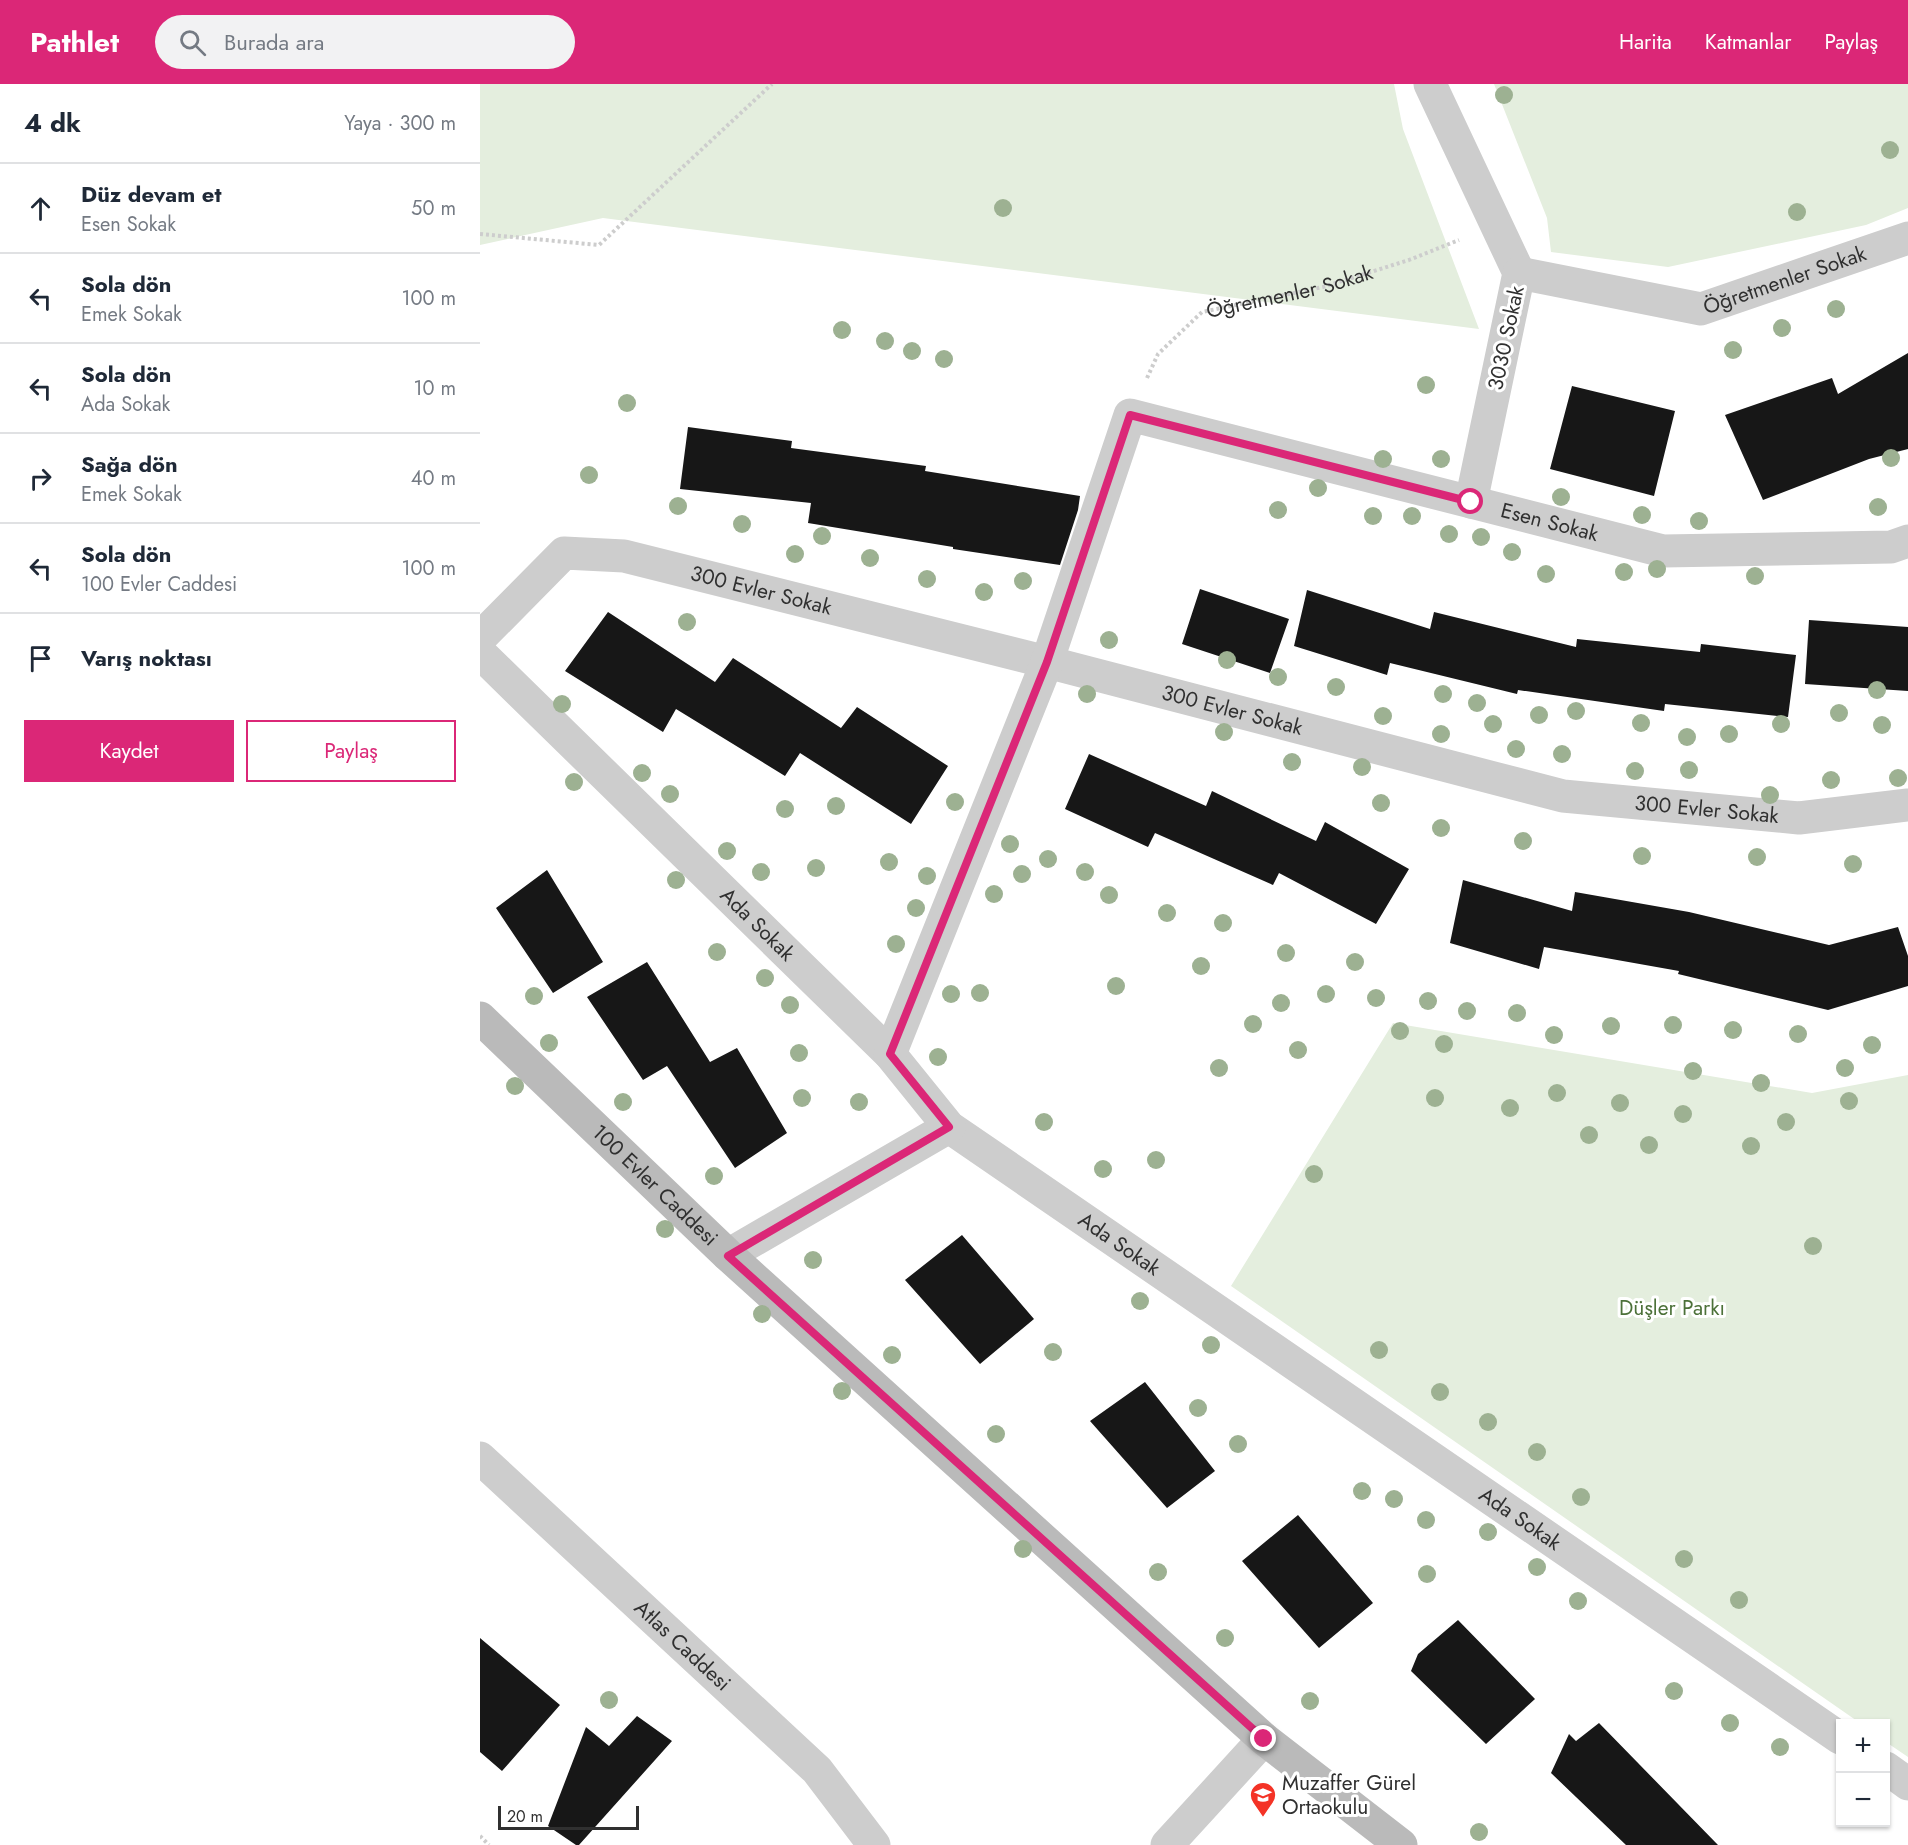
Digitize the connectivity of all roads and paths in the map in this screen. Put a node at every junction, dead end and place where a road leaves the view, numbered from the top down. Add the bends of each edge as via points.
1 (772, 84) edge
2 (1430, 84) edge
3 (1496, 225) junction
4 (480, 234) edge
5 (1908, 238) edge
6 (1519, 273) junction
7 (1130, 415) junction
8 (1471, 502) junction
9 (1908, 541) edge
10 (480, 638) edge
11 (480, 653) edge
12 (1047, 662) junction
13 (1908, 805) edge
14 (480, 1018) edge
15 (890, 1054) junction
16 (949, 1127) junction
17 (728, 1256) junction
18 (480, 1458) edge
19 (1836, 1734) edge
20 (1264, 1739) junction
21 (1890, 1771) edge
22 (1908, 1784) edge
23 (480, 1836) edge
24 (489, 1845) edge
25 (874, 1845) edge
26 (1167, 1845) edge
27 (1401, 1845) edge

1 - 4 path via 599,245
2 - 3 street, 3030 Sokak
3 - 6 street, 3030 Sokak
3 - 7 path, Öğretmenler Sokak via 1409,260 1323,287 1202,312 1158,354
5 - 6 street, Öğretmenler Sokak via 1701,309
6 - 8 street, 3030 Sokak
7 - 8 street, Esen Sokak
7 - 12 street
8 - 9 street, Esen Sokak via 1663,551 1891,547
10 - 12 street, 300 Evler Sokak via 564,552 624,555
11 - 15 street, Ada Sokak
12 - 13 street, 300 Evler Sokak via 1563,796 1799,818
12 - 15 street
14 - 17 street, 100 Evler Caddesi
15 - 16 street, Ada Sokak
16 - 17 street
16 - 19 street, Ada Sokak
17 - 20 street, 100 Evler Caddesi
18 - 25 street, Atlas Caddesi via 818,1770
20 - 26 street
20 - 27 street, 100 Evler Caddesi
21 - 22 street
23 - 24 path

